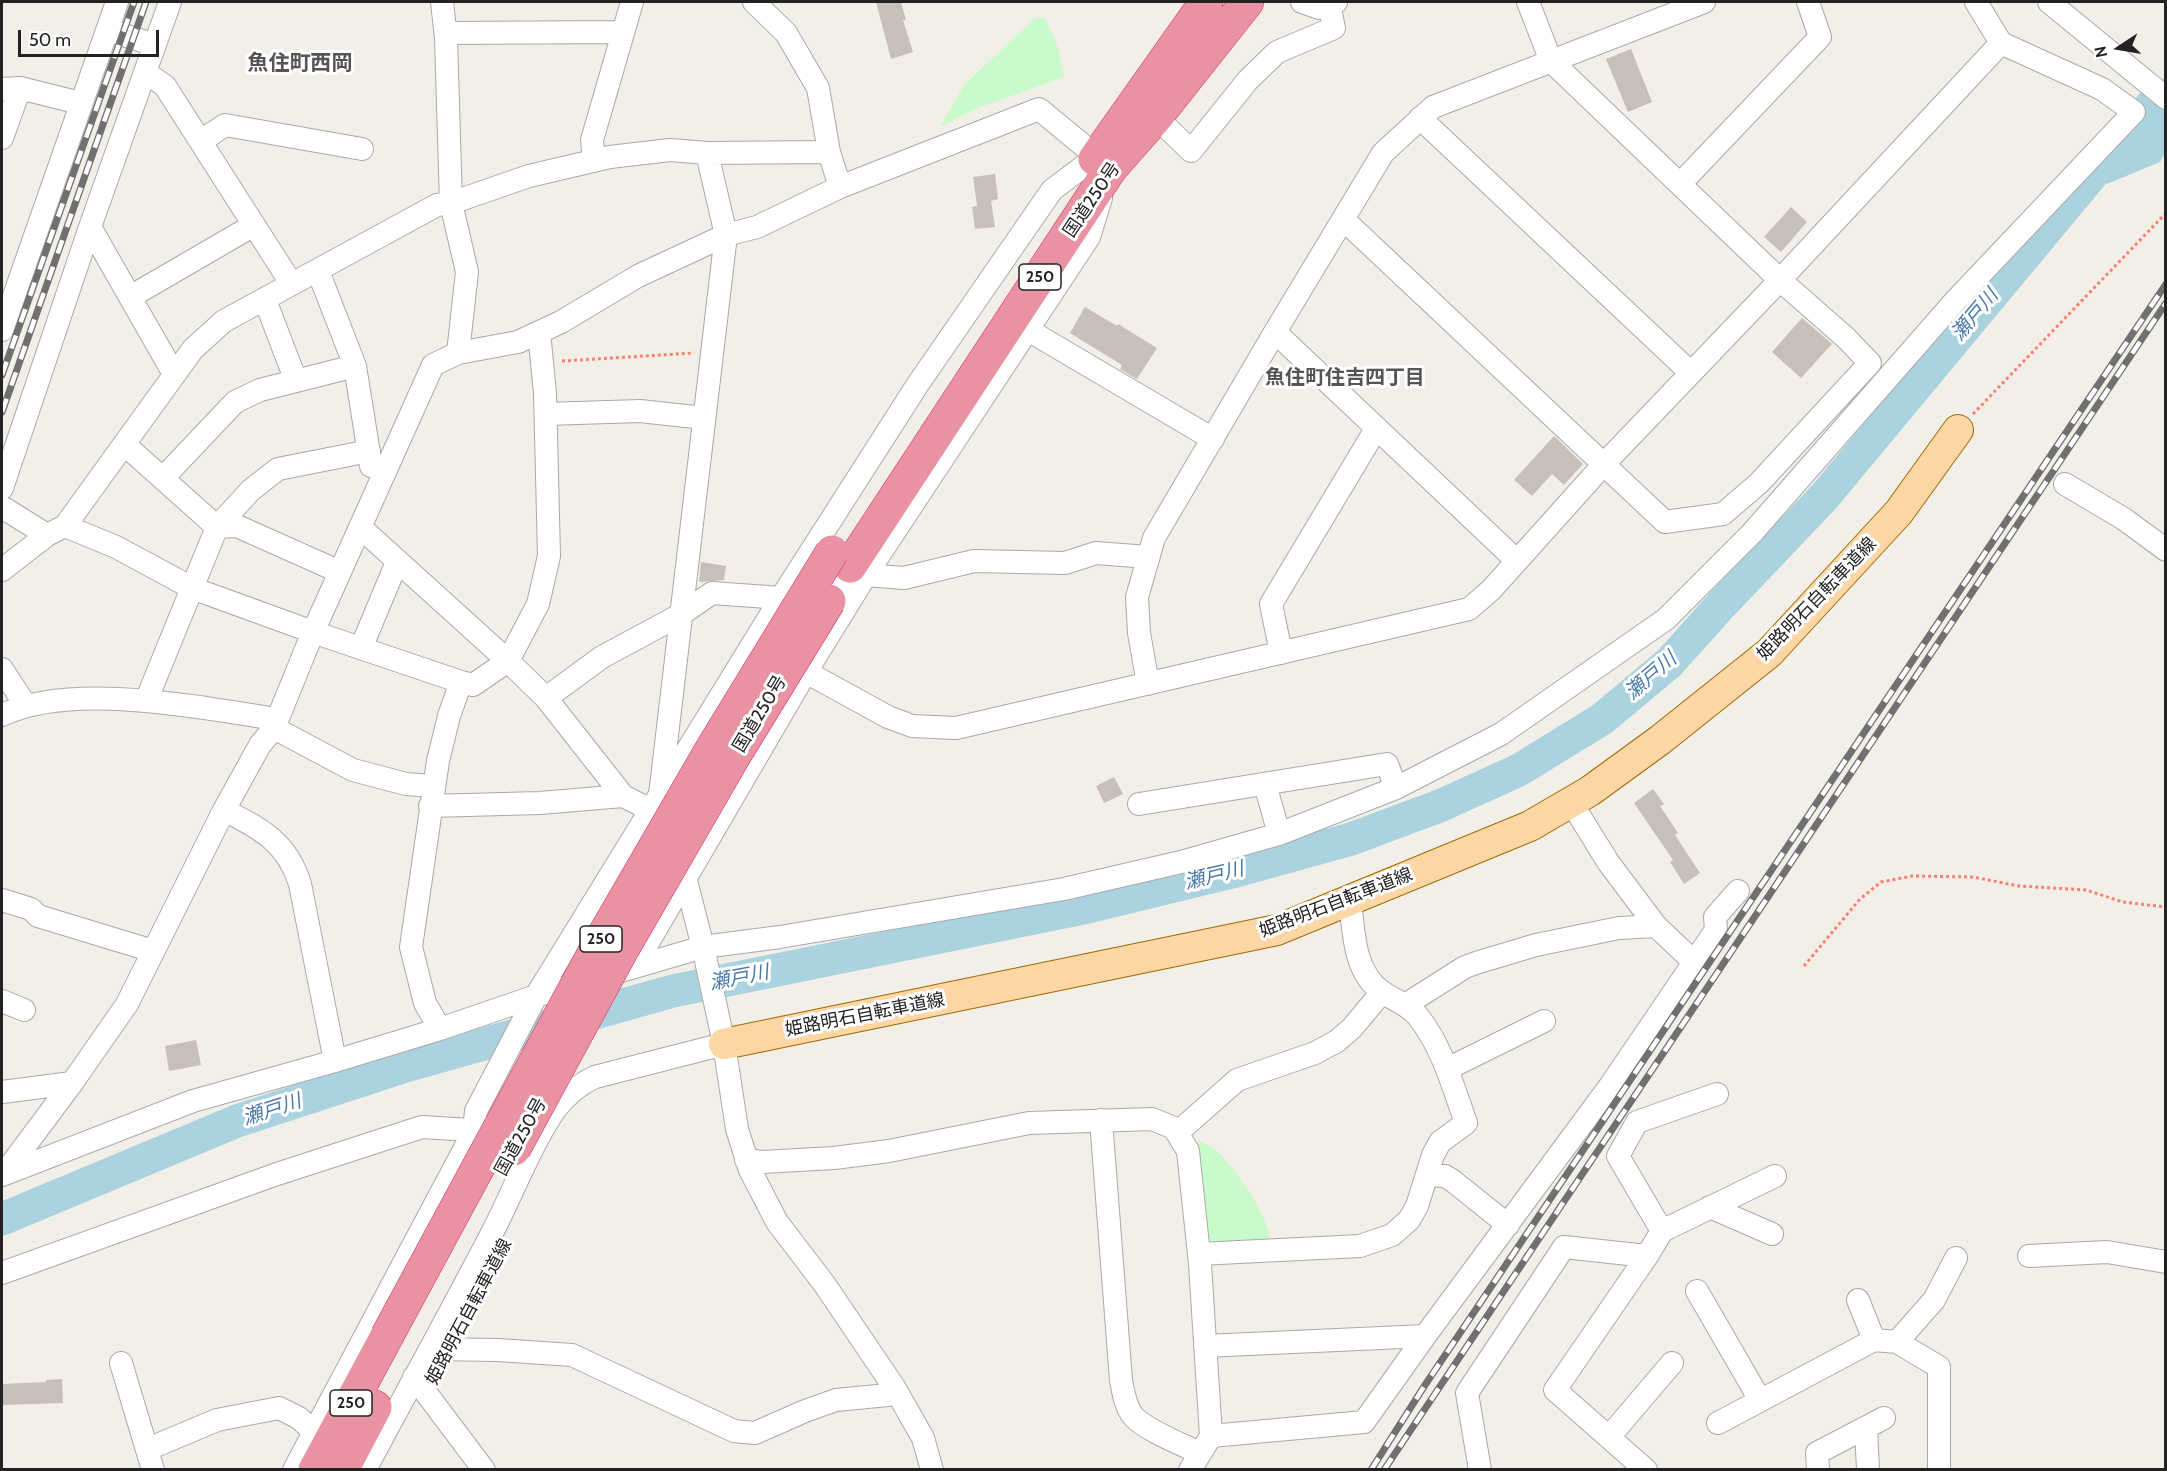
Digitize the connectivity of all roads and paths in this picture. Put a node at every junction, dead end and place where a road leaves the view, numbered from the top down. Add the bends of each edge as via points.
1 (170, 2) edge
2 (442, 2) edge
3 (632, 2) edge
4 (754, 2) edge
5 (1206, 2) edge
6 (1247, 2) edge
7 (1302, 2) edge
8 (1528, 2) edge
9 (1704, 2) edge
10 (1808, 2) edge
11 (1976, 2) edge
12 (2049, 2) edge
13 (114, 3) edge
14 (1333, 3) edge
15 (108, 30) junction
16 (623, 32) junction
17 (446, 33) junction
18 (2001, 43) junction
19 (155, 45) junction
20 (1551, 61) junction
21 (145, 72) junction
22 (11, 89) edge
23 (2166, 98) edge
24 (80, 103) junction
25 (1156, 117) junction
26 (1420, 118) junction
27 (2, 138) edge
28 (201, 141) junction
29 (362, 149) dead end
30 (829, 152) junction
31 (706, 153) junction
32 (594, 161) junction
33 (1103, 163) junction
34 (1680, 184) junction
35 (840, 187) junction
36 (451, 203) junction
37 (2166, 213) edge
38 (1344, 220) junction
39 (254, 225) junction
40 (90, 227) junction
41 (726, 235) junction
42 (318, 271) junction
43 (1780, 280) junction
44 (291, 283) junction
45 (130, 297) junction
46 (264, 300) junction
47 (2, 330) edge
48 (1028, 330) junction
49 (539, 332) junction
50 (1275, 332) junction
51 (712, 352) junction
52 (458, 353) junction
53 (543, 363) junction
54 (355, 366) junction
55 (1691, 373) junction
56 (174, 374) junction
57 (296, 381) junction
58 (546, 414) junction
59 (704, 418) junction
60 (1376, 429) junction
61 (1958, 430) joint
62 (1213, 439) junction
63 (125, 446) junction
64 (369, 451) junction
65 (1604, 464) junction
66 (163, 478) junction
67 (2065, 484) dead end
68 (2, 488) edge
69 (375, 494) junction
70 (2, 507) edge
71 (1723, 514) junction
72 (218, 527) junction
73 (360, 527) junction
74 (56, 531) junction
75 (1752, 533) junction
76 (2166, 550) edge
77 (1148, 557) junction
78 (1516, 560) junction
79 (398, 562) junction
80 (849, 564) junction
81 (2, 570) edge
82 (340, 572) junction
83 (192, 588) junction
84 (782, 598) junction
85 (680, 615) junction
86 (313, 632) junction
87 (360, 648) junction
88 (1281, 653) junction
89 (508, 660) junction
90 (2, 669) edge
91 (806, 672) junction
92 (461, 682) junction
93 (1148, 684) junction
94 (546, 698) junction
95 (146, 701) junction
96 (26, 706) junction
97 (2, 715) edge
98 (276, 724) junction
99 (1264, 784) junction
100 (1396, 788) junction
101 (432, 796) junction
102 (623, 796) junction
103 (656, 802) junction
104 (1571, 802) junction
105 (1139, 804) dead end
106 (224, 810) junction
107 (1279, 834) junction
108 (685, 877) junction
109 (1738, 891) dead end
110 (2, 900) edge
111 (1350, 900) junction
112 (2166, 907) edge
113 (1656, 926) junction
114 (703, 946) junction
115 (153, 951) junction
116 (1694, 962) junction
117 (635, 965) junction
118 (1804, 966) dead end
119 (1382, 992) junction
120 (536, 996) junction
121 (2, 1001) edge
122 (1405, 1005) junction
123 (24, 1010) dead end
124 (1544, 1021) dead end
125 (440, 1029) junction
126 (723, 1040) junction
127 (335, 1061) junction
128 (1447, 1069) junction
129 (72, 1083) junction
130 (2, 1092) edge
131 (1717, 1094) dead end
132 (1101, 1120) junction
133 (475, 1121) junction
134 (543, 1130) junction
135 (1177, 1133) junction
136 (746, 1160) junction
137 (2, 1175) edge
138 (1427, 1175) junction
139 (1774, 1176) dead end
140 (1710, 1207) junction
141 (1508, 1225) junction
142 (1662, 1231) junction
143 (1772, 1234) dead end
144 (1199, 1254) junction
145 (1647, 1256) junction
146 (2029, 1256) dead end
147 (1956, 1258) dead end
148 (2166, 1262) edge
149 (2, 1273) edge
150 (1697, 1291) dead end
151 (1858, 1300) dead end
152 (1425, 1336) junction
153 (1874, 1340) junction
154 (1897, 1342) junction
155 (1206, 1346) junction
156 (409, 1352) junction
157 (1672, 1362) dead end
158 (121, 1363) dead end
159 (898, 1394) junction
160 (1760, 1400) junction
161 (1718, 1423) dead end
162 (314, 1432) junction
163 (1609, 1437) junction
164 (1200, 1453) edge
165 (151, 1459) edge
166 (294, 1470) edge
167 (315, 1470) edge
168 (342, 1470) edge
169 (365, 1470) edge
170 (484, 1470) edge
171 (932, 1470) edge
172 (1480, 1470) edge
173 (1646, 1470) edge
174 (1818, 1470) edge
175 (1868, 1470) edge
176 (1939, 1470) edge

1 - 19 street
2 - 17 street
3 - 16 street
4 - 30 street via 786,33 818,88
5 - 33 highway, 国道250号 / 250
6 - 25 highway, 国道250号 / 250
7 - 14 street via 1319,8
8 - 20 street
9 - 20 street
10 - 34 street via 1820,37
11 - 18 street
12 - 23 street
13 - 15 street
14 - 25 street via 1334,28 1277,52 1248,80 1191,150
15 - 19 street
15 - 24 street
16 - 17 street
16 - 32 street via 592,140
17 - 36 street
18 - 43 street
18 - 75 street via 2102,89 2134,112 1956,300
19 - 21 street
20 - 26 street via 1433,107
20 - 34 street
21 - 28 street via 165,86
21 - 40 street
22 - 24 street
22 - 27 street
24 - 47 street
25 - 33 highway, 国道250号 / 250
26 - 38 street via 1383,153
26 - 55 street
28 - 29 street via 225,125
28 - 39 street
30 - 31 street
30 - 35 street
31 - 32 street via 670,150
31 - 41 street
32 - 36 street via 530,176
33 - 35 street via 1039,109
33 - 48 street via 1089,237
33 - 80 highway, 国道250号 / 250
33 - 84 street via 1052,190 918,384
34 - 43 street
35 - 41 street via 757,227
36 - 42 street via 437,205
36 - 52 street via 467,272
37 - 61 path
38 - 50 street
38 - 65 street
39 - 44 street
39 - 45 street
40 - 45 street
40 - 68 street
41 - 49 street via 638,276
41 - 51 street
42 - 44 street
42 - 54 street
43 - 55 street
43 - 71 street via 1870,363 1759,483
44 - 46 street
45 - 56 street
46 - 56 street via 224,321 193,349
46 - 57 street
48 - 62 street
48 - 80 street
49 - 52 street via 518,342
49 - 53 street
50 - 60 street
50 - 62 street
51 - 53 path
51 - 59 street
52 - 69 street via 433,366
53 - 58 street
54 - 57 street
54 - 64 street
55 - 65 street
56 - 63 street
57 - 66 street via 250,393 235,402
58 - 59 street via 640,411
58 - 89 street via 549,556 538,604
59 - 85 street
60 - 78 street
60 - 88 street via 1271,604
61 - 104 main road, 姫路明石自転車道線 via 1899,512 1769,653 1660,741
62 - 77 street via 1154,538
63 - 66 street
63 - 74 street
64 - 69 street
64 - 72 street via 278,469 251,490
65 - 71 street via 1665,522
65 - 78 street
66 - 72 street
67 - 76 street
69 - 73 street
70 - 74 street
71 - 75 street
72 - 82 street via 237,526
72 - 83 street
73 - 79 street
73 - 82 street
74 - 81 street
74 - 83 street via 116,547
75 - 100 street via 1665,619 1501,734
77 - 80 street via 1096,553 1065,563 974,561 904,578
77 - 93 street via 1137,597
78 - 88 street via 1470,609
79 - 87 street
79 - 89 street
80 - 84 street
80 - 91 street
80 - 156 highway, 国道250号 / 250, bridge via 622,950
82 - 86 street
83 - 86 street
83 - 95 street
84 - 85 street via 712,592
84 - 103 street
85 - 94 street via 602,657
85 - 103 street
86 - 87 street
86 - 98 street
87 - 92 street
88 - 93 street
89 - 92 street via 473,685
89 - 94 street
90 - 96 street
91 - 93 street via 912,726 956,728
91 - 108 street
92 - 101 street via 443,737
94 - 102 street
95 - 96 street via 71,699
95 - 98 street
96 - 97 street
98 - 101 street via 353,770 406,784
98 - 106 street
99 - 100 street via 1387,764
99 - 105 street
99 - 107 street
100 - 107 street
101 - 102 street via 540,803
101 - 125 street via 411,947 425,1003
102 - 103 street
103 - 108 street via 667,805
103 - 120 street
104 - 111 main road, 姫路明石自転車道線 via 1530,826
104 - 113 street via 1608,862
106 - 115 street
106 - 127 street via 277,842 295,866
107 - 114 street via 1064,889 780,937
108 - 114 street
108 - 117 street
109 - 116 street via 1715,917 1716,930
110 - 115 street via 31,909 38,916
111 - 119 street via 1356,951 1365,972
111 - 126 main road, 姫路明石自転車道線 via 1277,930
112 - 118 path via 2123,902 2086,890 1912,876 1874,887
113 - 116 street
113 - 122 street via 1608,930 1479,962
114 - 117 street
114 - 126 street
115 - 129 street via 127,1004
116 - 141 street via 1610,1086
117 - 120 street
119 - 122 street
119 - 135 street via 1337,1041 1316,1053 1237,1080
120 - 125 street
120 - 133 street
121 - 123 street
122 - 128 street via 1425,1028
124 - 128 street
125 - 127 street
126 - 134 street via 581,1084 566,1096
126 - 136 street via 737,1130
127 - 137 street via 193,1101
128 - 138 street via 1466,1123 1440,1142
129 - 130 street
129 - 137 street
131 - 142 street via 1636,1122 1618,1156
132 - 135 street via 1152,1119
132 - 136 street via 1029,1122 889,1151 845,1156
132 - 164 street via 1125,1398 1133,1415
133 - 134 street
133 - 149 street via 422,1127 277,1174
133 - 162 street
134 - 156 street via 494,1228
135 - 144 street via 1188,1151
136 - 159 street via 777,1222 825,1285
138 - 141 street via 1453,1181
138 - 144 street via 1409,1220 1392,1234 1360,1246
139 - 140 street
140 - 142 street
140 - 143 street
141 - 152 street
142 - 145 street
144 - 155 street
145 - 163 street via 1555,1390
145 - 172 street via 1564,1247 1467,1393
146 - 148 street via 2107,1252
147 - 154 street via 1934,1300
150 - 160 street
151 - 153 street
152 - 155 street
152 - 164 street via 1364,1422
153 - 154 street
153 - 160 street
154 - 176 street via 1939,1366
155 - 164 street
156 - 159 street via 498,1350 572,1355 734,1431 755,1433 836,1400
156 - 167 highway, 国道250号 / 250
156 - 168 highway, 国道250号 / 250
156 - 169 street
156 - 170 street
157 - 163 street
158 - 165 street
159 - 171 street via 923,1438
160 - 161 street
162 - 165 street via 299,1418 279,1408 217,1420
162 - 166 street
163 - 173 street
174 - 175 street via 1817,1453 1875,1423

